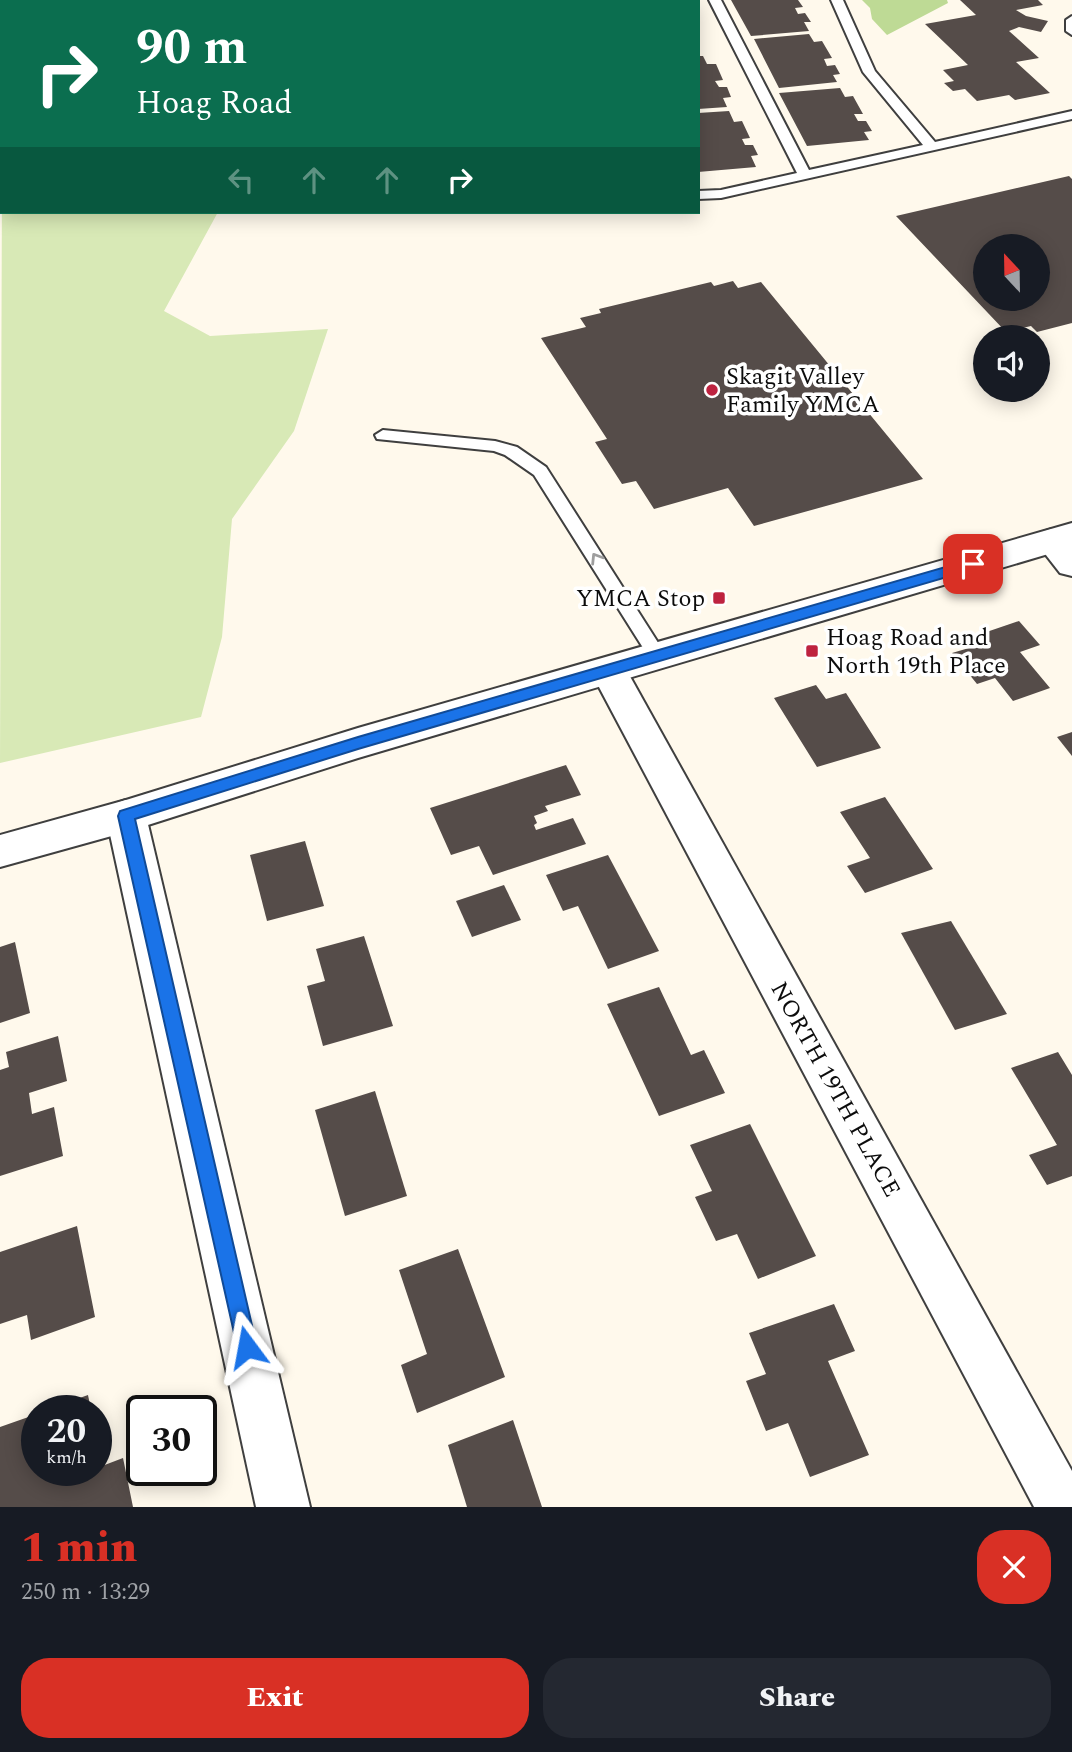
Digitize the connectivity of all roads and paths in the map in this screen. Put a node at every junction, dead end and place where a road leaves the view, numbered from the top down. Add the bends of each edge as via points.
1 (715, 0) edge
2 (837, 0) edge
3 (1072, 20) edge
4 (1072, 31) edge
5 (1072, 115) edge
6 (931, 146) junction
7 (805, 175) junction
8 (700, 195) edge
9 (383, 435) dead end
10 (481, 444) joint
11 (1065, 547) edge
12 (658, 657) junction
13 (610, 672) junction
14 (126, 816) junction
15 (0, 851) edge
16 (283, 1507) edge
17 (1063, 1507) edge

1 - 7 lane
2 - 6 lane via 869,72
3 - 4 lane
5 - 6 lane
6 - 7 lane
7 - 8 lane
9 - 10 lane
12 -> 10 lane via 540,471 511,451
11 - 12 street
12 - 13 street
13 - 14 street via 358,743
13 - 17 street, NORTH 19TH PLACE
14 - 15 street
14 - 16 street

